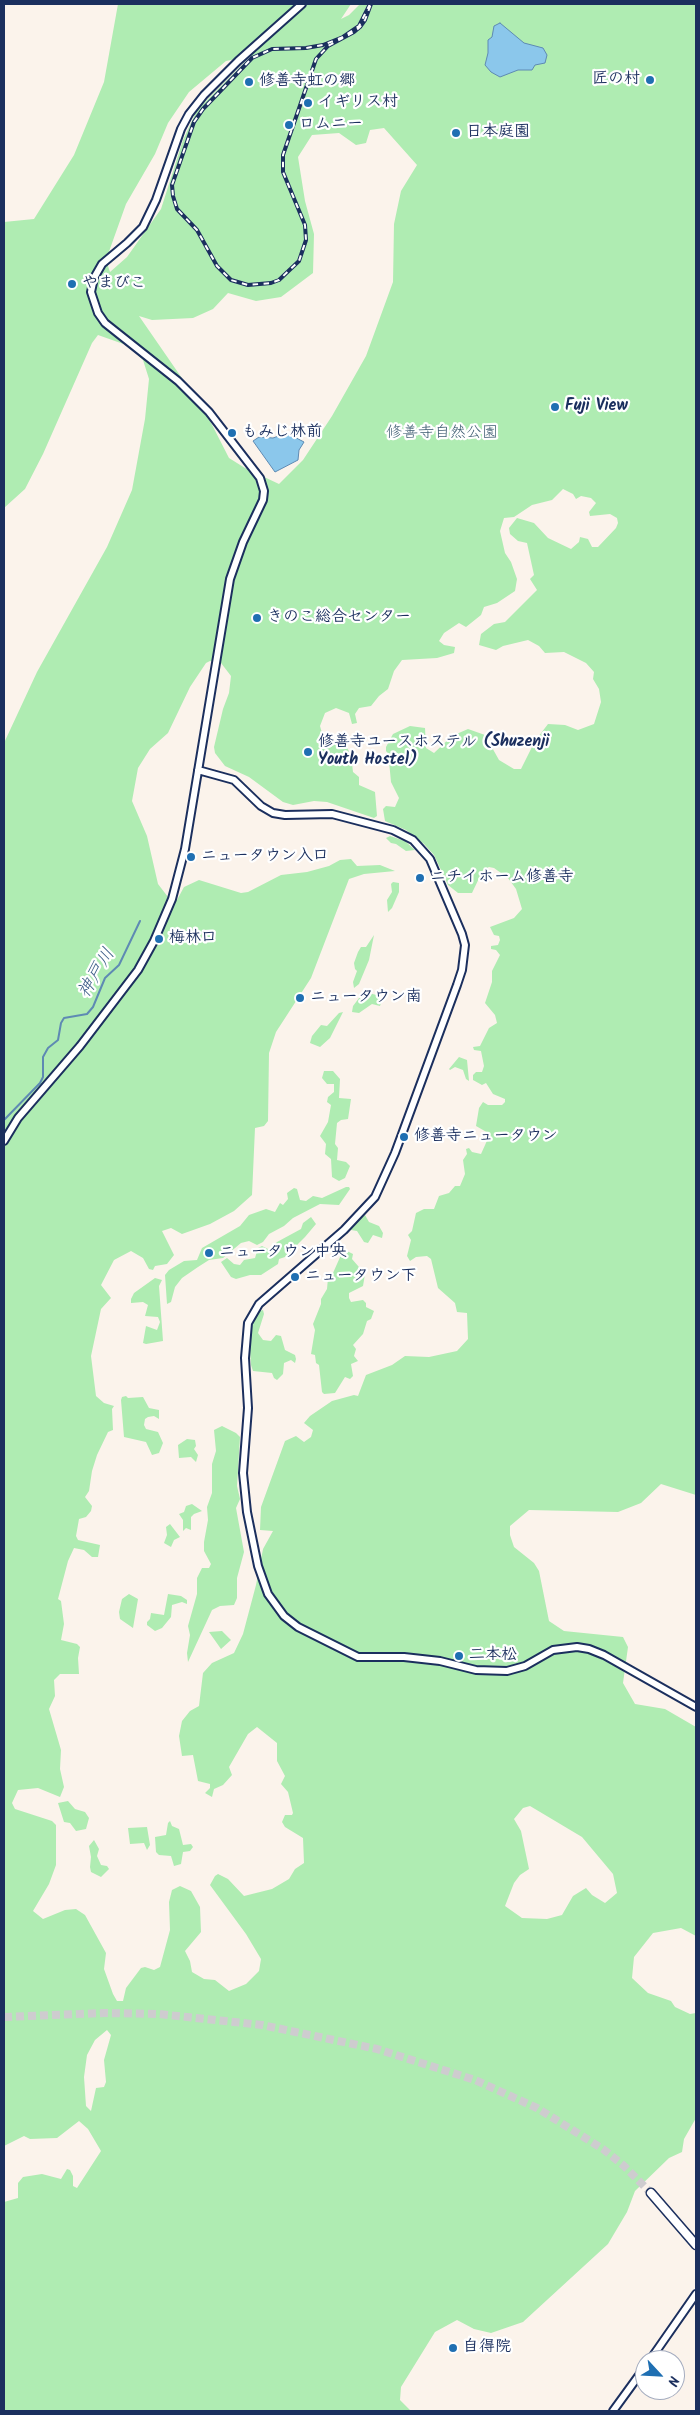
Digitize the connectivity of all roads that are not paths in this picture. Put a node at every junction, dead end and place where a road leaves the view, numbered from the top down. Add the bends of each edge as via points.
1 (302, 4) edge
2 (198, 770) junction
3 (4, 1141) edge
4 (696, 1707) edge
5 (651, 2193) tunnel mouth
6 (696, 2244) edge
7 (696, 2294) edge
8 (657, 2350) edge
9 (635, 2381) edge
10 (613, 2411) edge

1 - 2 street via 238,61 189,114 156,200 142,227 99,267 91,292 105,323 178,382 208,412 251,464 262,484 263,500 230,579
2 - 3 street via 176,885 154,941 124,990 18,1118
2 - 4 street via 234,780 261,806 274,813 332,814 393,830 418,844 435,869 462,934 464,956 457,985 387,1173 372,1202 259,1304 248,1323 245,1358 248,1408 243,1473 247,1512 262,1582 274,1605 298,1627 358,1657 428,1660 488,1671 516,1669 553,1650 589,1649
5 - 6 highway
7 - 8 street
9 - 10 street

